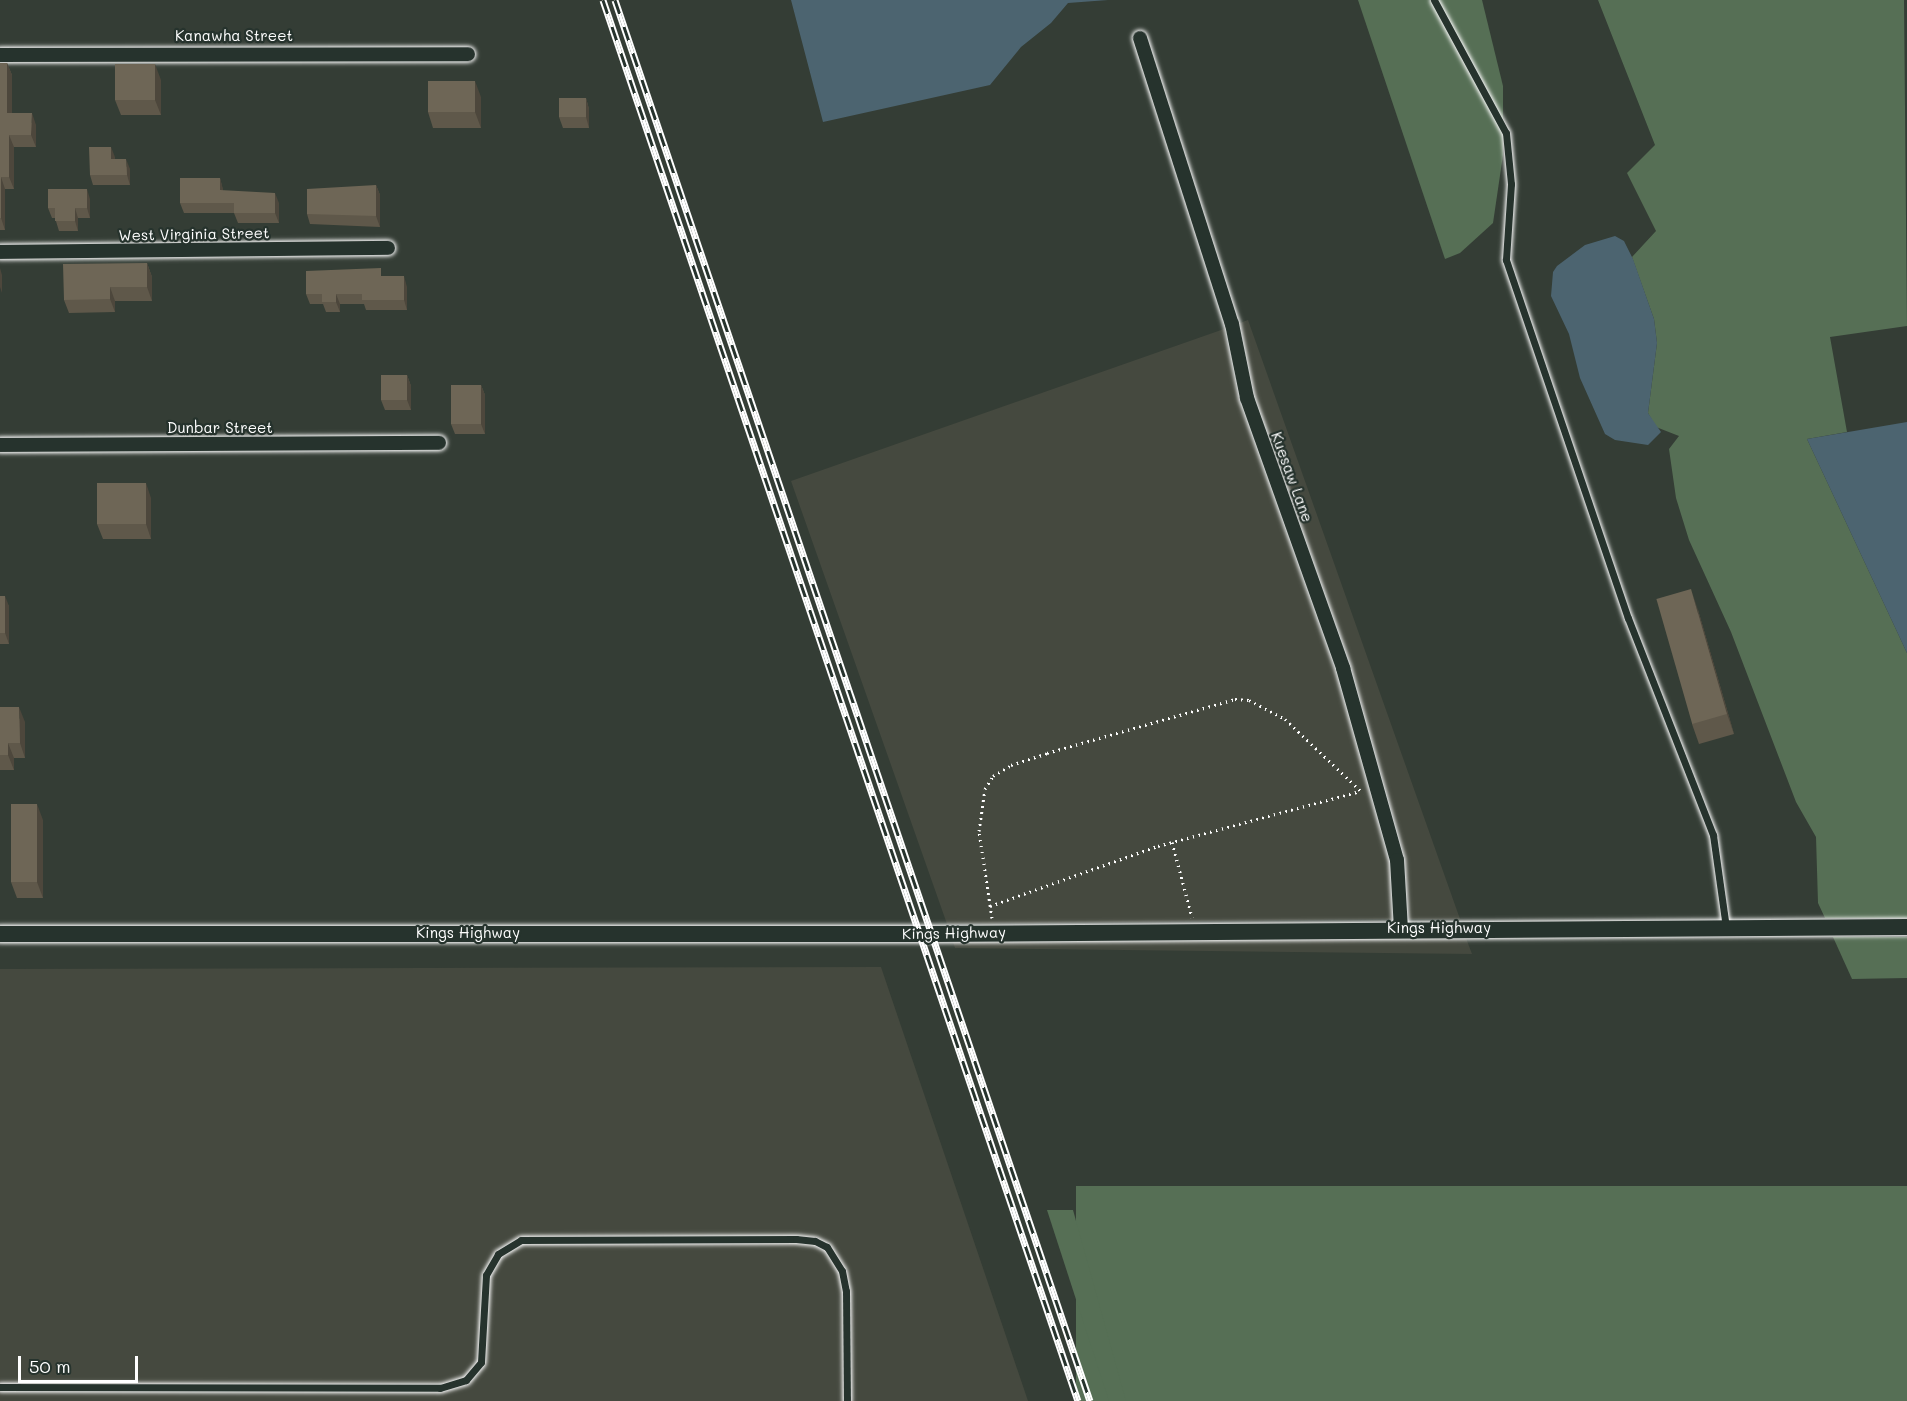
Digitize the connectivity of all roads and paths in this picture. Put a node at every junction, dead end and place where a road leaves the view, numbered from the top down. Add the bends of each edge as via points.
1 (1434, 0) edge
2 (1140, 38) dead end
3 (468, 54) dead end
4 (0, 55) edge
5 (388, 248) dead end
6 (0, 252) edge
7 (439, 443) dead end
8 (0, 445) edge
9 (1360, 791) junction
10 (1384, 813) junction
11 (1172, 842) junction
12 (990, 906) junction
13 (1907, 927) edge
14 (1401, 928) junction
15 (1726, 928) junction
16 (1196, 930) junction
17 (995, 932) junction
18 (0, 934) edge
19 (0, 1387) edge
20 (847, 1401) edge

1 - 15 lane via 1506,133 1510,184 1506,260 1628,618 1713,835
2 - 10 street, Kuesaw Lane via 1232,324 1247,398 1343,668
3 - 4 street, Kanawha Street
5 - 6 street, West Virginia Street
7 - 8 street, Dunbar Street
9 - 10 path
9 - 11 path
9 - 12 path via 1285,719 1249,700 1235,699 1047,753 1011,765 993,776 985,789 979,831
10 - 14 street, Kuesaw Lane via 1397,860
11 - 12 path
11 - 16 path
12 - 17 path
13 - 15 street, Kings Highway
14 - 15 street, Kings Highway
14 - 16 street, Kings Highway
16 - 17 street, Kings Highway
17 - 18 street, Kings Highway
19 - 20 lane via 440,1388 466,1380 481,1362 486,1275 498,1254 521,1240 796,1239 827,1247 842,1271 846,1291

